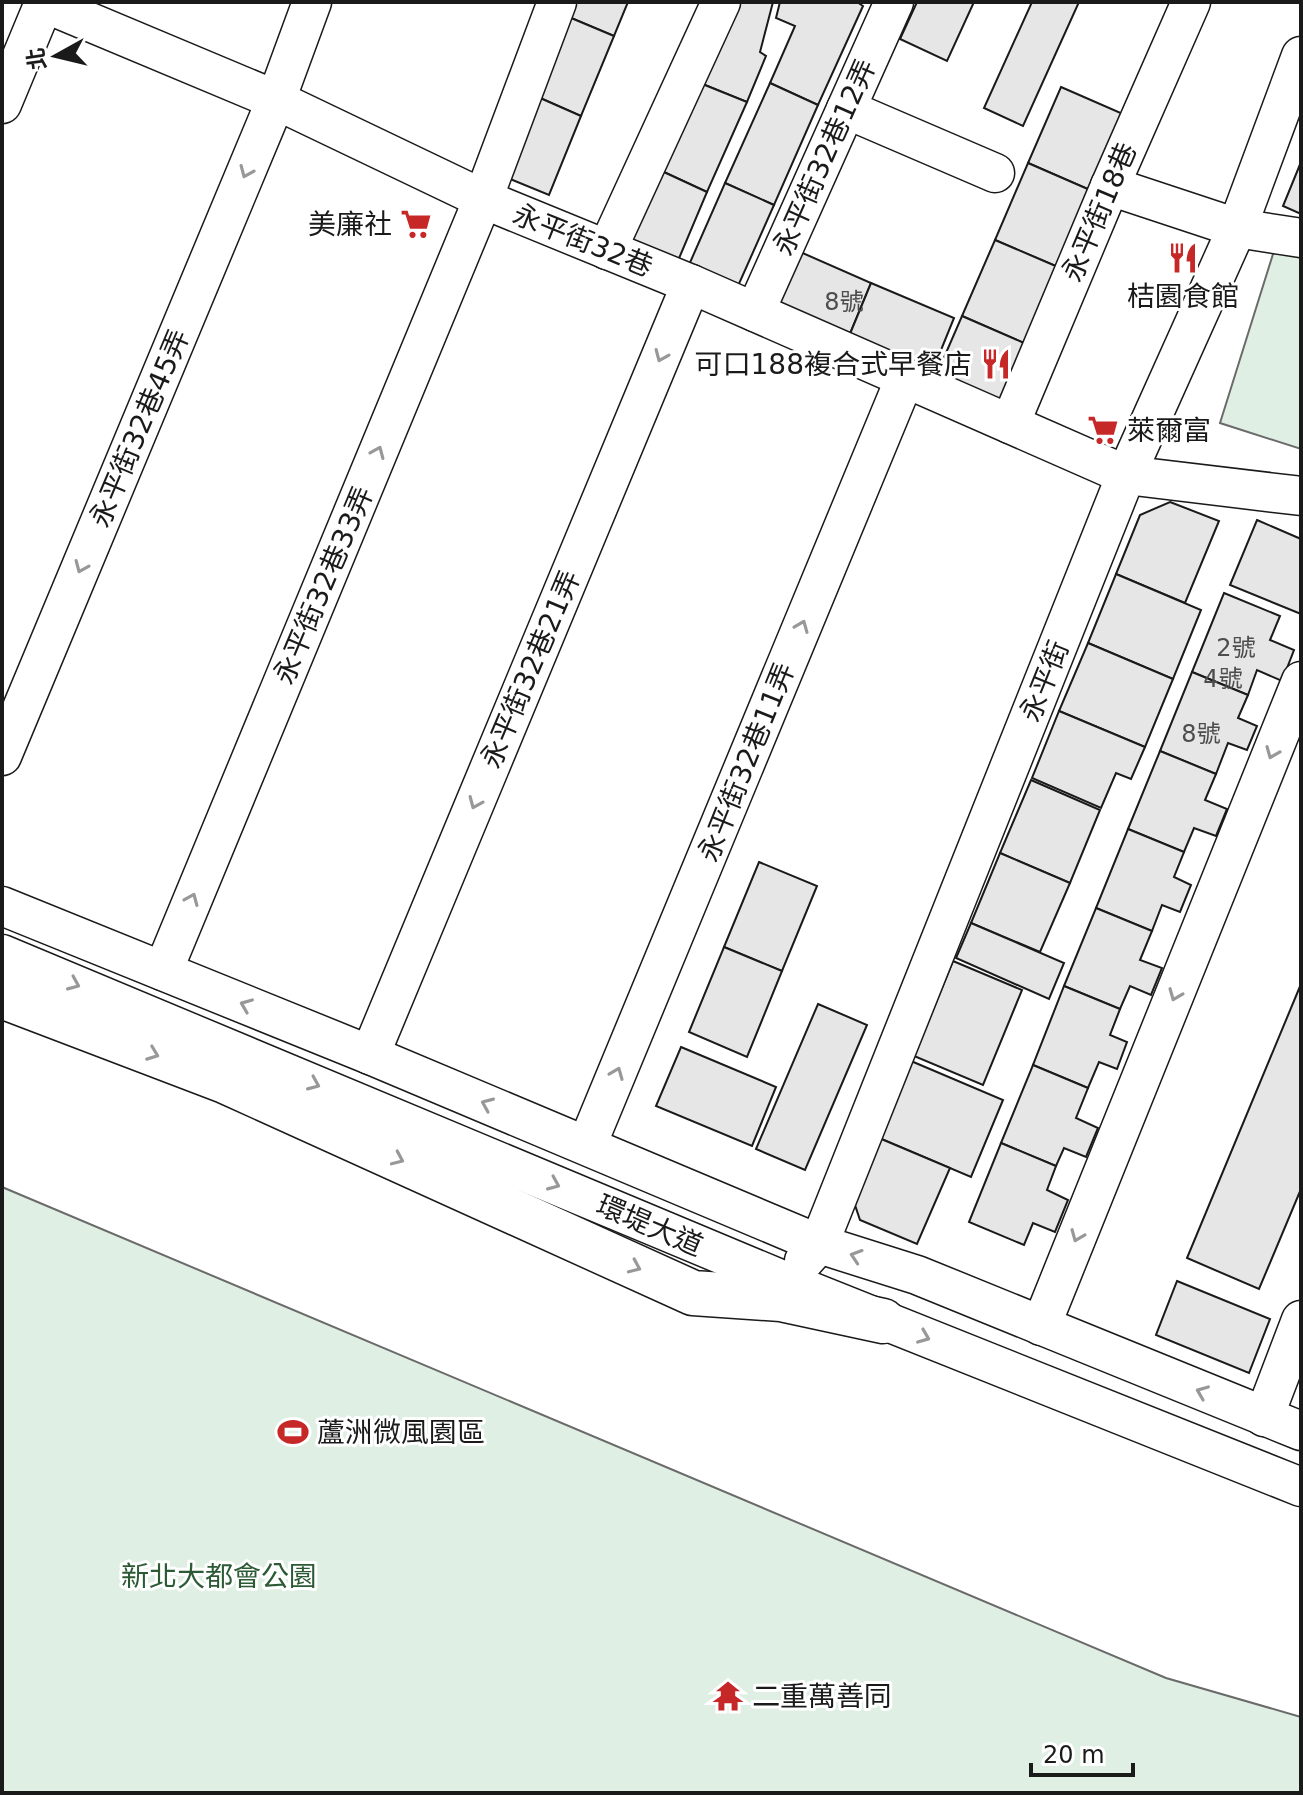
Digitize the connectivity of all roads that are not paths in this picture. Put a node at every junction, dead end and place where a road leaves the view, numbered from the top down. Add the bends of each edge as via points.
1 (43, 2) edge
2 (312, 2) edge
3 (557, 2) edge
4 (721, 2) edge
5 (894, 2) edge
6 (1191, 2) edge
7 (1301, 56) edge
8 (276, 100) junction
9 (2, 104) edge
10 (846, 109) junction
11 (995, 173) dead end
12 (1110, 186) junction
13 (483, 199) junction
14 (1237, 228) junction
15 (1301, 238) edge
16 (607, 250) junction
17 (691, 284) junction
18 (755, 312) junction
19 (905, 378) junction
20 (1010, 424) junction
21 (1126, 475) junction
22 (1301, 496) edge
23 (1301, 681) edge
24 (2, 756) edge
25 (2, 906) edge
26 (2, 954) edge
27 (163, 971) junction
28 (2, 996) edge
29 (370, 1055) junction
30 (587, 1145) junction
31 (819, 1244) junction
32 (783, 1290) junction
33 (1301, 1320) edge
34 (883, 1321) joint
35 (1041, 1326) junction
36 (1264, 1417) junction
37 (1301, 1431) edge
38 (1301, 1487) edge

1 - 8 street, 永平街32巷
1 - 9 street
2 - 8 street, 永平街32巷45弄
3 - 13 street, 永平街32巷33弄
4 - 16 street
5 - 10 street, 永平街32巷12弄
6 - 12 street, 永平街18巷
7 - 14 street, 永平街
8 - 13 street, 永平街32巷
8 -> 24 street, 永平街32巷45弄
10 - 11 street
10 - 18 street, 永平街32巷12弄
12 - 14 street
12 - 20 street, 永平街18巷
13 - 16 street, 永平街32巷
27 -> 13 street, 永平街32巷33弄
14 - 15 street
14 - 21 street, 永平街
16 - 17 street, 永平街32巷
17 - 18 street, 永平街32巷
17 -> 29 street, 永平街32巷21弄
18 - 19 street, 永平街32巷
19 - 20 street, 永平街32巷
30 -> 19 street, 永平街32巷11弄
20 - 21 street, 永平街32巷
21 - 22 street, 永平街32巷
21 - 31 street, 永平街
23 -> 35 street
25 - 27 street, 環堤大道
26 -> 32 street, 環堤大道
29 -> 27 street, 環堤大道
28 -> 32 main road via 225,1081 693,1293
30 -> 29 street, 環堤大道
30 - 31 street, 環堤大道
31 - 32 street, 永平街
35 -> 31 street, 環堤大道 via 917,1275
32 - 34 main road
33 - 36 street
34 -> 38 street
36 -> 35 street, 環堤大道
36 - 37 street, 環堤大道

